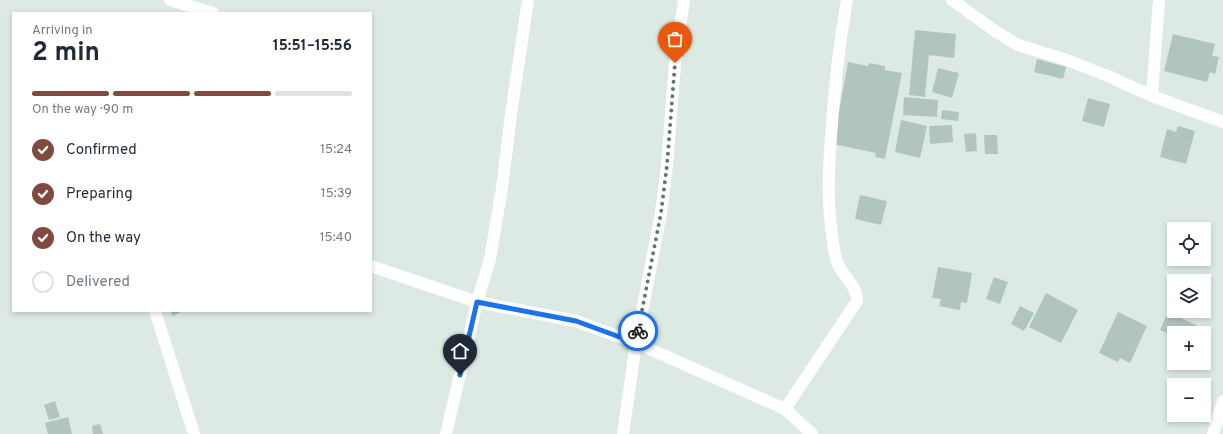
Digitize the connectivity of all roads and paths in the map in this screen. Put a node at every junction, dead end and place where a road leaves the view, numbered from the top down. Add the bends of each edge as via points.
1 (170, 0) edge
2 (528, 0) edge
3 (684, 0) edge
4 (846, 0) edge
5 (952, 0) edge
6 (1159, 0) edge
7 (210, 12) edge
8 (1152, 96) junction
9 (1223, 122) edge
10 (372, 266) edge
11 (477, 302) junction
12 (155, 312) edge
13 (636, 343) junction
14 (1223, 401) edge
15 (785, 409) junction
16 (194, 434) edge
17 (446, 434) edge
18 (624, 434) edge
19 (812, 434) edge
20 (1213, 434) edge

1 - 7 street
2 - 11 street via 502,188 490,259
3 - 13 street via 675,63 661,213
4 - 15 street via 839,42 828,180 837,261 855,290 856,301
5 - 8 street via 1018,45 1067,60
6 - 8 street
8 - 9 street
10 - 11 street
11 - 13 street via 576,321
11 - 17 street
12 - 16 street
13 - 15 street
13 - 18 street
14 - 20 street
15 - 19 street

